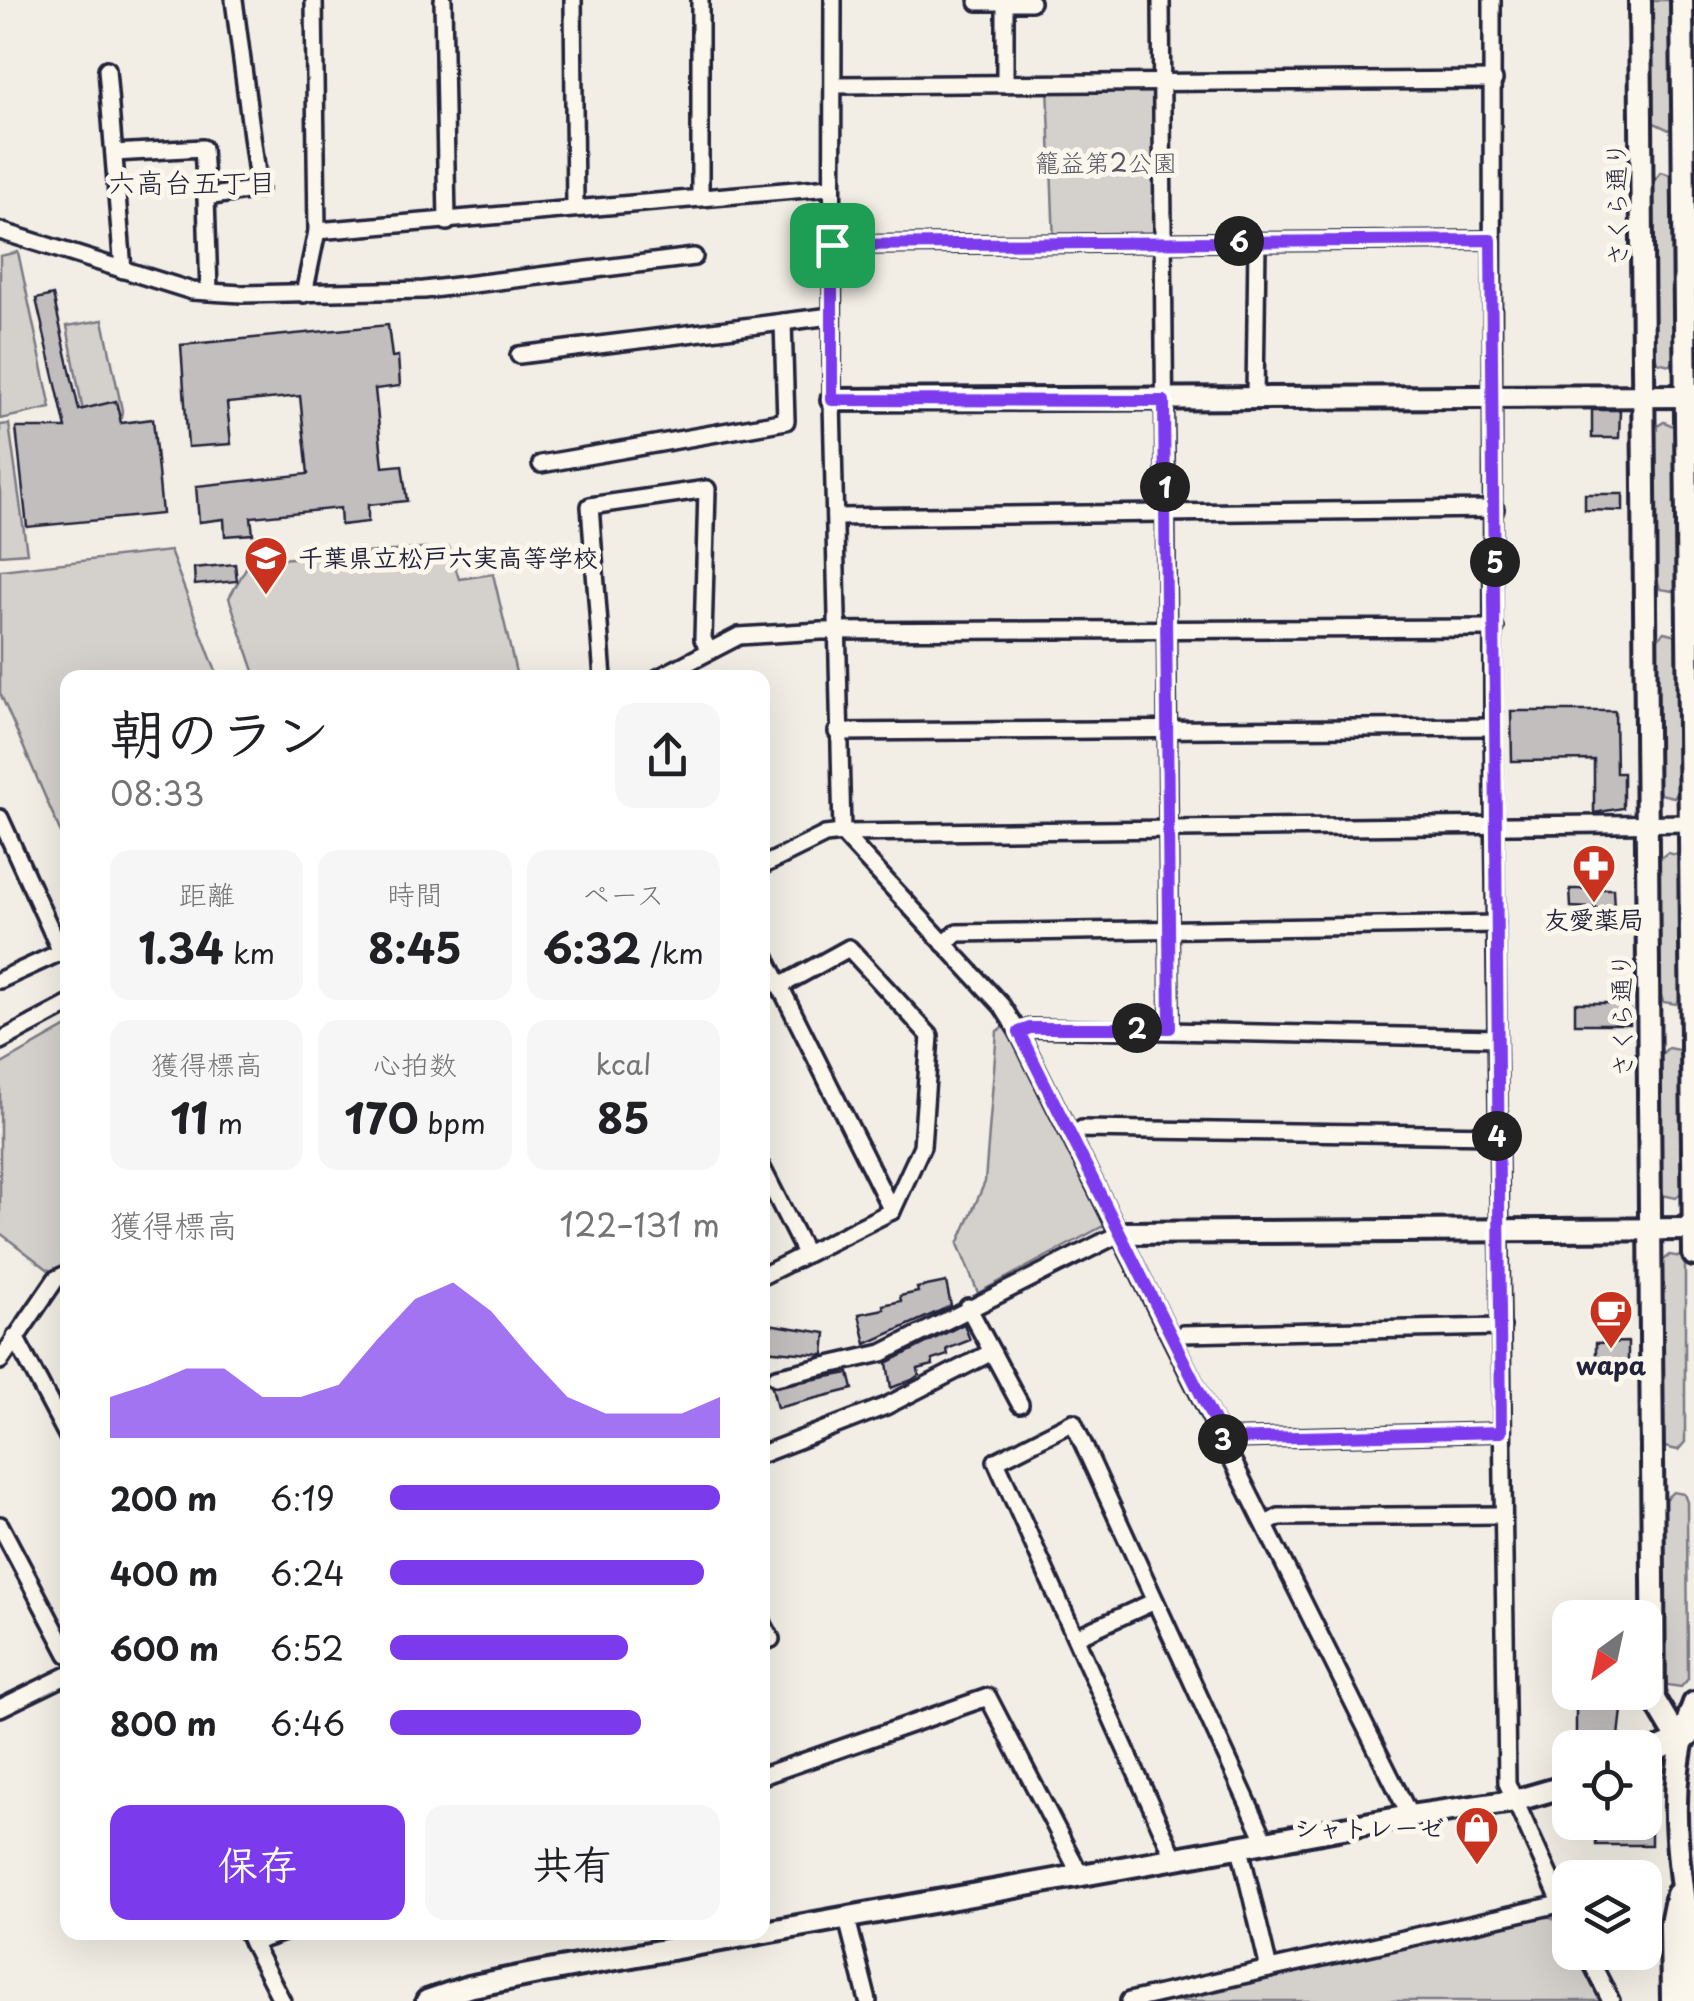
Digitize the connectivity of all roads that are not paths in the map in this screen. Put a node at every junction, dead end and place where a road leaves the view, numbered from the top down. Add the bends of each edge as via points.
1 (234, 0) edge
2 (314, 0) edge
3 (443, 0) edge
4 (573, 0) edge
5 (700, 0) edge
6 (833, 0) edge
7 (1161, 0) edge
8 (1492, 0) edge
9 (1640, 0) edge
10 (1682, 0) edge
11 (978, 2) edge
12 (1031, 2) edge
13 (1005, 3) junction
14 (107, 70) dead end
15 (1494, 80) junction
16 (1004, 84) junction
17 (1161, 84) junction
18 (836, 85) junction
19 (114, 152) junction
20 (830, 187) junction
21 (206, 197) junction
22 (700, 197) junction
23 (575, 208) junction
24 (448, 222) junction
25 (316, 231) junction
26 (0, 232) edge
27 (1491, 240) junction
28 (1257, 241) junction
29 (1163, 242) junction
30 (832, 245) junction
31 (694, 257) dead end
32 (122, 270) junction
33 (209, 292) junction
34 (304, 294) junction
35 (831, 316) junction
36 (784, 322) junction
37 (519, 355) dead end
38 (1644, 396) junction
39 (1494, 397) junction
40 (1692, 397) edge
41 (832, 400) junction
42 (1255, 400) junction
43 (1164, 401) junction
44 (541, 464) dead end
45 (1495, 509) junction
46 (1165, 515) junction
47 (835, 517) junction
48 (1495, 628) junction
49 (1165, 629) junction
50 (834, 632) junction
51 (708, 651) junction
52 (601, 670) edge
53 (673, 670) edge
54 (1494, 727) junction
55 (1167, 728) junction
56 (836, 732) junction
57 (0, 818) edge
58 (1692, 823) edge
59 (1644, 824) junction
60 (1496, 827) junction
61 (1168, 830) junction
62 (842, 833) junction
63 (770, 862) edge
64 (1496, 924) junction
65 (1168, 930) junction
66 (944, 944) junction
67 (770, 966) edge
68 (0, 980) edge
69 (780, 986) junction
70 (60, 1008) edge
71 (1170, 1028) junction
72 (1019, 1032) junction
73 (1497, 1038) junction
74 (0, 1039) edge
75 (1073, 1134) junction
76 (1497, 1135) junction
77 (770, 1184) edge
78 (892, 1210) junction
79 (1650, 1228) junction
80 (1694, 1229) edge
81 (1498, 1230) junction
82 (1121, 1233) junction
83 (804, 1251) junction
84 (1694, 1254) edge
85 (770, 1271) edge
86 (60, 1277) edge
87 (968, 1307) junction
88 (1502, 1327) junction
89 (14, 1337) junction
90 (1172, 1338) junction
91 (992, 1352) junction
92 (0, 1361) edge
93 (776, 1377) dead end
94 (1020, 1404) dead end
95 (60, 1423) edge
96 (1501, 1432) junction
97 (1223, 1439) junction
98 (770, 1451) edge
99 (1501, 1514) junction
100 (1266, 1524) junction
101 (0, 1525) edge
102 (1155, 1601) junction
103 (1076, 1638) junction
104 (60, 1639) edge
105 (60, 1679) edge
106 (1694, 1703) edge
107 (0, 1708) edge
108 (1686, 1737) edge
109 (1662, 1748) edge
110 (770, 1773) edge
111 (1552, 1790) edge
112 (1514, 1801) junction
113 (1410, 1816) junction
114 (1266, 1842) junction
115 (1240, 1848) junction
116 (1175, 1859) junction
117 (1081, 1876) junction
118 (1683, 1880) edge
119 (1552, 1886) edge
120 (1552, 1906) edge
121 (847, 1919) junction
122 (770, 1929) edge
123 (251, 1940) edge
124 (687, 1940) edge
125 (1268, 1969) junction
126 (1595, 1970) edge
127 (282, 2001) edge
128 (428, 2001) edge
129 (868, 2001) edge
130 (1130, 2001) edge
131 (1611, 2001) edge
132 (1672, 2001) edge
133 (1687, 2001) edge

1 - 21 street via 258,189
2 - 25 street
3 - 24 street
4 - 23 street
5 - 22 street
6 - 18 street
7 - 17 street
8 - 15 street
9 - 38 street, さくら通り
10 - 40 street
11 - 13 street
12 - 13 street
13 - 16 street
14 - 19 street
15 - 17 street
15 - 27 street
16 - 17 street
16 - 18 street
17 - 29 street
18 - 20 street
19 - 21 street via 202,148
19 - 32 street
20 - 22 street
20 - 30 street
21 - 33 street
22 - 23 street
23 - 24 street
24 - 25 street
25 - 34 street
26 - 32 street
27 - 28 street
27 - 39 street
28 - 29 street
28 - 42 street
29 - 30 street
29 - 43 street
30 - 35 street
31 - 34 street via 424,290
32 - 33 street
33 - 34 street
35 - 36 street
35 - 41 street
36 - 37 street
36 - 44 street via 786,421
38 - 39 street
38 - 40 street
38 - 59 street, さくら通り
39 - 42 street
39 - 45 street
40 - 58 street
41 - 43 street
41 - 47 street
42 - 43 street
43 - 46 street
45 - 46 street
45 - 48 street
46 - 47 street
46 - 49 street
47 - 50 street
48 - 49 street
48 - 54 street
49 - 50 street
49 - 55 street
50 - 51 street via 739,636
50 - 56 street
51 - 52 street via 707,489 590,506
51 - 53 street
54 - 55 street
54 - 60 street
55 - 56 street
55 - 61 street
56 - 62 street
57 - 68 street via 60,952
58 - 59 street
58 - 80 street
59 - 60 street
59 - 79 street, さくら通り
60 - 61 street
60 - 64 street
61 - 62 street
61 - 65 street
62 - 63 street
62 - 66 street
64 - 65 street
64 - 73 street
65 - 66 street via 956,933
65 - 71 street
66 - 72 street
67 - 69 street
69 - 78 street
69 - 78 street via 849,948 930,1036 922,1146
70 - 74 street
71 - 72 street
71 - 73 street
72 - 75 street
73 - 76 street
75 - 76 street via 1082,1129
75 - 82 street
76 - 81 street
77 - 83 street
78 - 83 street
79 - 80 street
79 - 81 street
79 - 108 street, さくら通り via 1654,1698
80 - 84 street
81 - 82 street
81 - 88 street
82 - 87 street
82 - 90 street
83 - 85 street
86 - 89 street
87 - 91 street
87 - 93 street via 882,1353
88 - 90 street
88 - 96 street
89 - 92 street
89 - 95 street
90 - 97 street
91 - 94 street
91 - 98 street via 886,1406
96 - 97 street
96 - 99 street
97 - 100 street
99 - 100 street via 1278,1517
99 - 112 street via 1506,1783
100 - 113 street
101 - 104 street
102 - 103 street
102 - 103 street via 1074,1422 996,1461
102 - 114 street
103 - 116 street
105 - 107 street
106 - 108 street
108 - 109 street
108 - 118 street
110 - 117 street via 988,1697
111 - 112 street
112 - 113 street
112 - 119 street
113 - 114 street
114 - 115 street
115 - 116 street
115 - 125 street
116 - 117 street
117 - 121 street
118 - 132 street via 1671,1923
118 - 133 street
120 - 125 street
121 - 122 street
121 - 129 street
123 - 127 street
124 - 128 street
125 - 130 street
126 - 131 street

